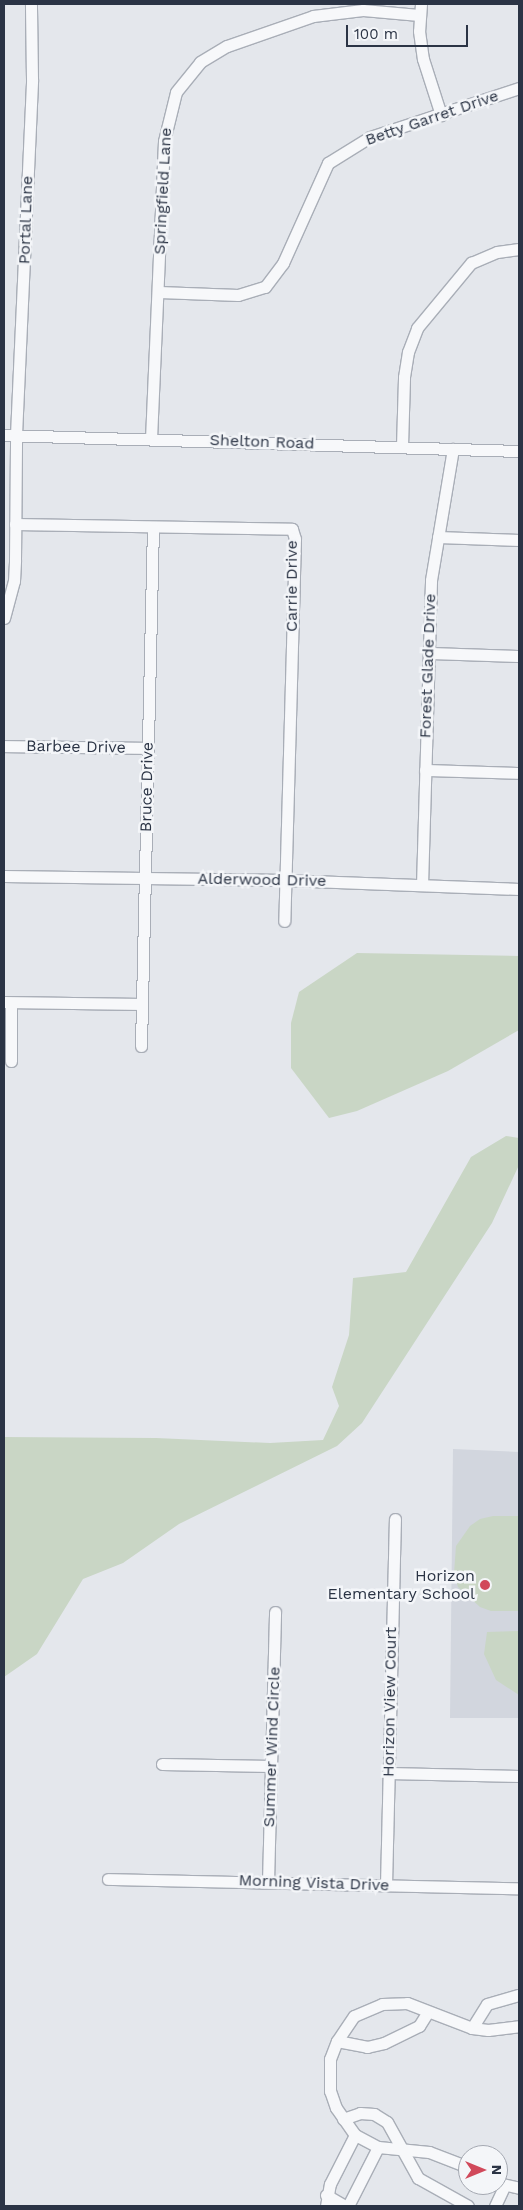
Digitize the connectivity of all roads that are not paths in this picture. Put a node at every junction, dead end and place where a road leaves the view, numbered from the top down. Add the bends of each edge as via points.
1 (31, 4) edge
2 (420, 9) edge
3 (519, 88) edge
4 (441, 115) junction
5 (519, 249) edge
6 (159, 292) junction
7 (4, 435) edge
8 (16, 435) junction
9 (151, 439) junction
10 (402, 446) junction
11 (453, 449) junction
12 (519, 451) edge
13 (15, 524) junction
14 (153, 527) junction
15 (438, 536) junction
16 (519, 540) edge
17 (4, 618) edge
18 (429, 653) junction
19 (519, 656) edge
20 (4, 746) edge
21 (148, 748) junction
22 (425, 770) junction
23 (519, 773) edge
24 (4, 876) edge
25 (145, 878) junction
26 (285, 880) junction
27 (422, 886) junction
28 (519, 889) edge
29 (284, 920) dead end
30 (7, 1003) edge
31 (142, 1004) junction
32 (141, 1046) dead end
33 (10, 1061) dead end
34 (395, 1519) dead end
35 (275, 1612) dead end
36 (162, 1764) dead end
37 (271, 1766) junction
38 (388, 1773) junction
39 (519, 1776) edge
40 (108, 1879) dead end
41 (268, 1882) junction
42 (386, 1885) junction
43 (519, 1888) edge
44 (519, 1995) edge
45 (426, 2013) junction
46 (519, 2026) edge
47 (472, 2028) junction
48 (337, 2041) junction
49 (343, 2119) junction
50 (355, 2135) junction
51 (378, 2147) junction
52 (405, 2151) junction
53 (458, 2162) edge
54 (326, 2201) edge
55 (347, 2206) edge
56 (468, 2206) edge

1 - 8 street, Portal Lane via 32,88
2 - 4 street via 423,59
2 - 6 street, Springfield Lane via 364,10 312,16 227,46 200,62 176,92 166,123
3 - 4 street, Betty Garret Drive
4 - 6 street, Betty Garret Drive via 370,137 328,162 283,263 265,287 238,295
5 - 10 street via 497,252 471,263 417,328 408,352 404,377
6 - 9 street, Springfield Lane
7 - 8 street, Shelton Road
8 - 9 street, Shelton Road
8 - 13 street, Portal Lane
9 - 10 street, Shelton Road
10 - 11 street, Shelton Road
11 - 12 street, Shelton Road
11 - 15 street, Forest Glade Drive
13 - 14 street, Carrie Drive
13 - 17 street, Portal Lane via 14,580
14 - 21 street, Bruce Drive
14 - 26 street, Carrie Drive via 292,529 295,539
15 - 16 street
15 - 18 street, Forest Glade Drive via 431,580
18 - 19 street
18 - 22 street, Forest Glade Drive
20 - 21 street, Barbee Drive
21 - 25 street, Bruce Drive
22 - 23 street
22 - 27 street, Forest Glade Drive
24 - 25 street, Alderwood Drive
25 - 26 street, Alderwood Drive
25 - 31 street, Bruce Drive
26 - 27 street, Alderwood Drive
26 - 29 street, Carrie Drive
27 - 28 street, Alderwood Drive
30 - 31 street
30 - 33 street
31 - 32 street, Bruce Drive
34 - 38 street, Horizon View Court
35 - 37 street, Summer Wind Circle
36 - 37 street
37 - 41 street, Summer Wind Circle
38 - 39 street
38 - 42 street, Horizon View Court
40 - 41 street, Morning Vista Drive
41 - 42 street, Morning Vista Drive
42 - 43 street, Morning Vista Drive
44 - 47 street via 487,2004
45 - 47 street
45 - 48 street via 419,2026 384,2043 367,2047
45 - 48 street via 407,2003 382,2004 354,2016
46 - 47 street via 488,2030
48 - 49 street via 328,2077 330,2091
49 - 50 street
49 - 52 street via 360,2113 374,2114 387,2122 394,2139
50 - 51 street
50 - 54 street
51 - 52 street
51 - 55 street
52 - 53 street via 444,2156
52 - 56 street via 409,2166 418,2178
54 - 55 street

